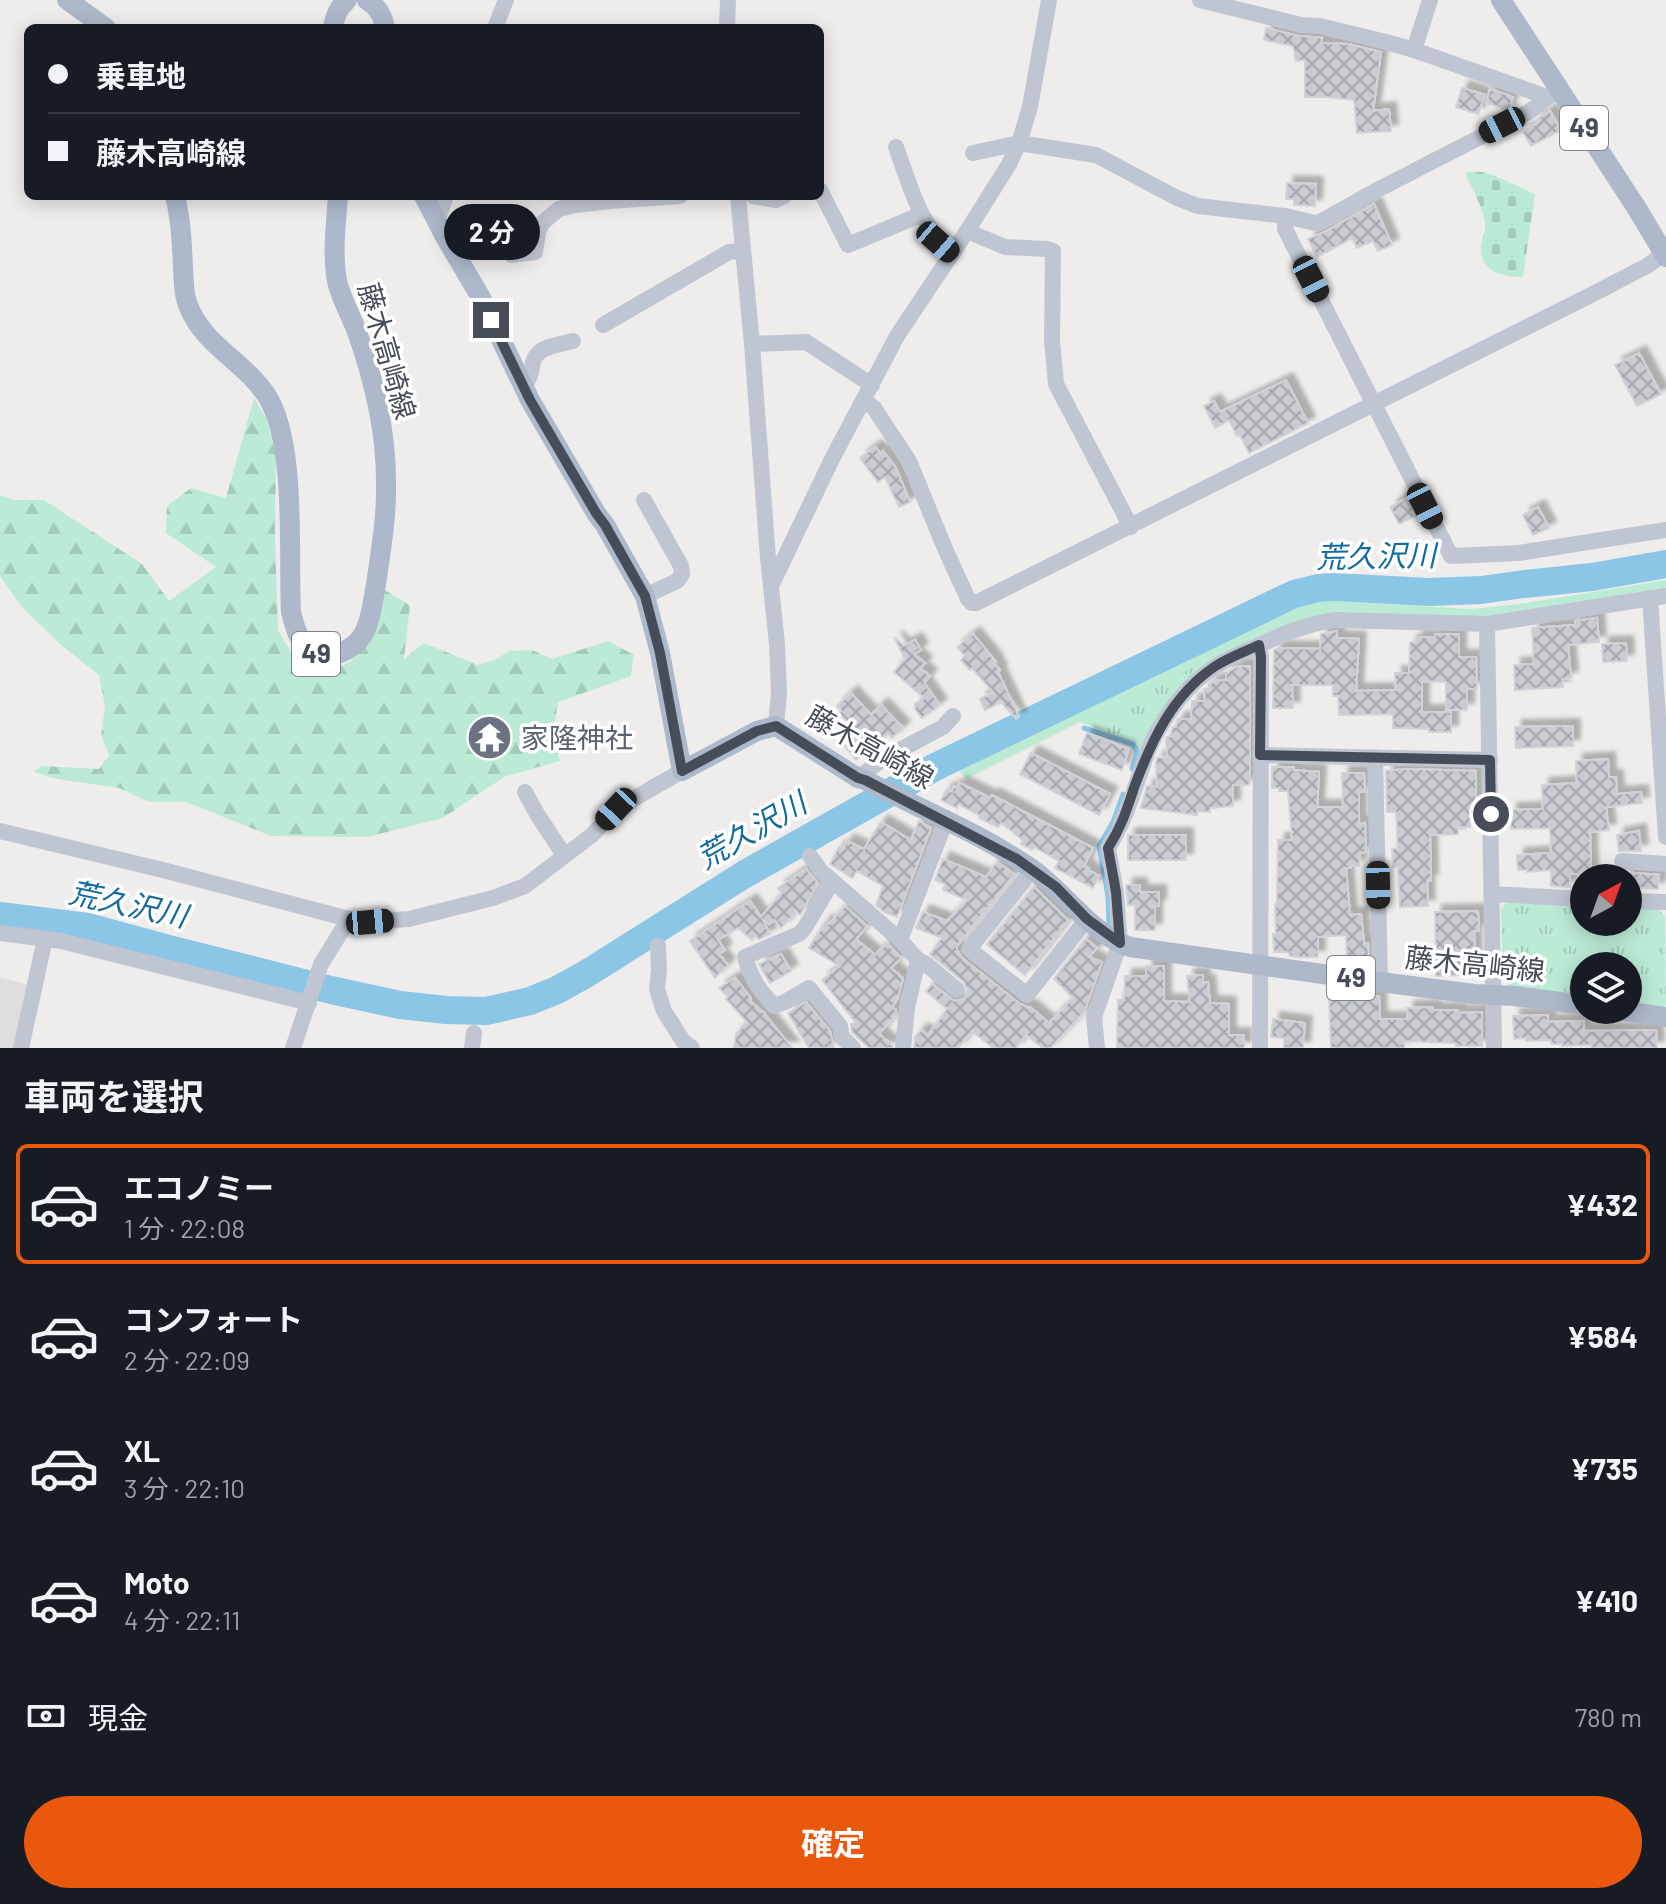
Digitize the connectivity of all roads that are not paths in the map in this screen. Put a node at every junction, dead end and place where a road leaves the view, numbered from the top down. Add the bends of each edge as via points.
1 (67, 0) edge
2 (347, 0) edge
3 (367, 0) edge
4 (506, 0) edge
5 (728, 0) edge
6 (1049, 0) edge
7 (1200, 0) edge
8 (1430, 0) edge
9 (1501, 0) edge
10 (100, 24) edge
11 (334, 24) edge
12 (385, 24) edge
13 (497, 24) edge
14 (727, 24) edge
15 (1414, 50) junction
16 (1553, 93) junction
17 (1019, 143) junction
18 (896, 147) dead end
19 (973, 153) dead end
20 (824, 198) edge
21 (176, 200) edge
22 (338, 200) edge
23 (426, 200) edge
24 (445, 200) edge
25 (624, 200) edge
26 (738, 200) edge
27 (920, 215) junction
28 (1285, 216) junction
29 (437, 221) junction
30 (967, 231) junction
31 (742, 251) junction
32 (952, 254) junction
33 (1666, 254) edge
34 (511, 255) dead end
35 (603, 325) dead end
36 (573, 341) dead end
37 (752, 344) junction
38 (523, 385) junction
39 (868, 392) junction
40 (1374, 405) junction
41 (644, 500) dead end
42 (1131, 527) junction
43 (1666, 530) edge
44 (771, 586) junction
45 (645, 596) junction
46 (1658, 597) edge
47 (1487, 624) junction
48 (1259, 645) junction
49 (953, 716) dead end
50 (776, 726) junction
51 (1260, 755) junction
52 (1375, 757) junction
53 (1490, 760) junction
54 (682, 771) junction
55 (1663, 772) edge
56 (862, 779) junction
57 (525, 792) dead end
58 (946, 820) junction
59 (0, 831) edge
60 (1666, 837) edge
61 (564, 855) junction
62 (810, 856) dead end
63 (1622, 861) dead end
64 (1666, 864) edge
65 (1033, 869) junction
66 (832, 882) junction
67 (1492, 894) junction
68 (1570, 898) edge
69 (1642, 901) edge
70 (1666, 902) edge
71 (349, 919) junction
72 (1087, 919) junction
73 (0, 933) edge
74 (45, 939) junction
75 (900, 940) junction
76 (1120, 943) junction
77 (658, 946) dead end
78 (918, 960) junction
79 (1259, 965) junction
80 (1380, 982) junction
81 (957, 990) dead end
82 (1494, 995) junction
83 (310, 1000) junction
84 (1570, 1003) edge
85 (1642, 1014) edge
86 (1666, 1017) edge
87 (21, 1048) edge
88 (293, 1048) edge
89 (692, 1048) edge
90 (853, 1048) edge
91 (903, 1048) edge
92 (1097, 1048) edge
93 (1260, 1048) edge
94 (1494, 1048) edge

1 - 10 main road
2 - 11 main road
3 - 12 main road
4 - 13 street
5 - 14 street
6 - 17 street
7 - 15 street
8 - 15 street
9 - 16 main road, 49
15 - 16 street
16 - 28 street via 1527,113 1320,222
16 - 33 main road, 49
17 - 19 street
17 - 28 street via 1096,155 1198,206
17 - 30 street
18 - 27 street
20 - 27 street via 848,245
21 - 22 main road, 藤木高崎線 / 49 via 184,292 195,322 253,378 277,420 287,477 291,612 303,643 324,656 347,650 365,632 386,495 378,406 337,280
23 - 29 main road
24 - 29 street
25 - 34 street via 559,209 542,223 535,252
26 - 31 street
27 - 32 street
28 - 40 street via 1285,229
29 - 38 main road
30 - 32 street
30 - 42 street via 1005,247 1053,251 1056,384
31 - 35 street via 729,252
31 - 37 street
32 - 39 street via 897,336
33 - 40 street
36 - 38 street via 542,350
37 - 39 street via 806,342
37 - 44 street
38 - 45 main road
39 - 42 street via 909,461 972,603
39 - 44 street
40 - 42 street
40 - 43 street via 1451,556 1519,553
41 - 45 street via 682,574
44 - 50 street via 779,693
45 - 54 main road
46 - 47 street
46 - 55 street
47 - 48 street via 1336,620
47 - 53 street
48 - 51 street
48 - 76 street via 1200,679 1172,708 1155,736 1124,822 1108,848
49 - 56 street via 943,727 883,759
50 - 54 main road, 藤木高崎線
50 - 56 main road, 藤木高崎線 / 49
51 - 52 street
51 - 79 street
52 - 53 street
52 - 80 street
53 - 67 street
54 - 61 street via 616,809
55 - 60 street
56 - 58 main road, 藤木高崎線 / 49
57 - 61 street
58 - 65 main road, 藤木高崎線 / 49
58 - 75 street
59 - 71 street
61 - 71 street via 525,886 493,898 409,919
62 - 66 street
63 - 64 street
65 - 72 main road, 藤木高崎線 / 49
65 - 72 street via 969,949 1027,995
66 - 75 street
66 - 90 street via 799,934 745,957 756,984 774,1006 809,988
67 - 68 street
67 - 82 street
69 - 70 street
71 - 83 street via 321,964
72 - 76 main road, 藤木高崎線 / 49
73 - 74 street
74 - 83 street
74 - 87 street
75 - 78 street
76 - 79 main road, 藤木高崎線 / 49
76 - 92 street via 1094,1017
77 - 89 street via 657,989 664,1011
78 - 81 street
78 - 91 street
79 - 80 main road, 藤木高崎線 / 49
79 - 93 street
80 - 82 main road, 藤木高崎線 / 49
82 - 84 main road, 藤木高崎線 / 49
82 - 94 street
83 - 88 street
85 - 86 main road

